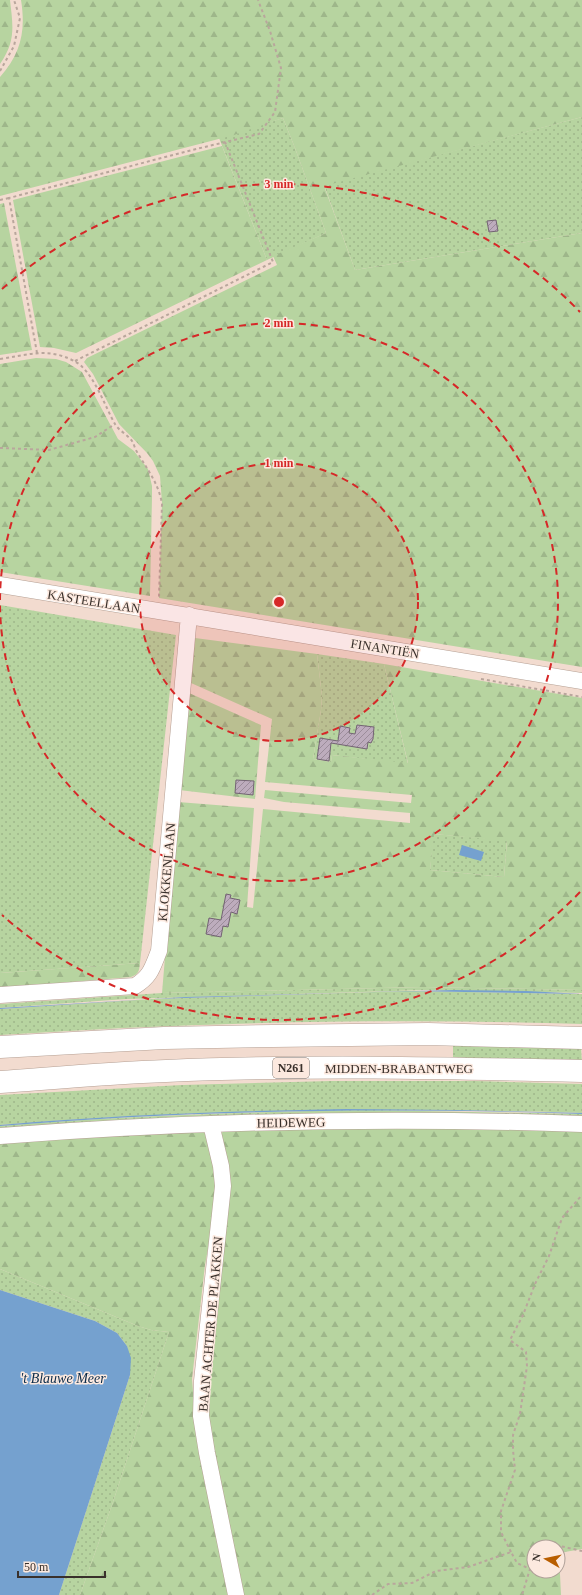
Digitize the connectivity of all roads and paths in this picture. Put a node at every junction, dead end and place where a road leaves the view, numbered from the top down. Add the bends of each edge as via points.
1 (14, 0) edge
2 (258, 0) edge
3 (0, 70) edge
4 (225, 142) junction
5 (9, 198) junction
6 (0, 200) edge
7 (37, 353) junction
8 (0, 359) edge
9 (75, 361) junction
10 (115, 424) junction
11 (0, 448) edge
12 (0, 585) edge
13 (154, 611) junction
14 (189, 615) junction
15 (582, 681) edge
16 (0, 995) edge
17 (582, 1038) edge
18 (0, 1047) edge
19 (582, 1071) edge
20 (0, 1082) edge
21 (211, 1124) junction
22 (582, 1124) edge
23 (0, 1136) edge
24 (582, 1195) edge
25 (566, 1547) edge
26 (582, 1551) edge
27 (511, 1552) junction
28 (526, 1567) edge
29 (527, 1579) edge
30 (236, 1595) edge
31 (372, 1595) edge
32 (522, 1595) edge

1 - 3 path via 20,18 14,46
2 - 4 path via 281,68 275,112 259,134
4 - 5 path
4 - 9 path via 273,262
5 - 6 path
5 - 7 path
7 - 8 path
7 - 9 path via 56,354
9 - 10 path via 85,370 101,395
10 - 11 path via 94,437 49,450
10 - 13 path via 120,432 132,440 160,493 162,504 159,602
12 - 13 street, KASTEELLAAN
13 - 14 street, KASTEELLAAN
14 - 15 street, FINANTIËN
14 - 16 street, KLOKKENLAAN via 159,951 151,969 146,979 135,986
17 - 18 highway via 428,1034 265,1036 164,1038
19 - 20 highway, MIDDEN-BRABANTWEG / N261 via 421,1067 281,1068 165,1071
21 - 22 street, HEIDEWEG via 412,1121
21 - 23 street, HEIDEWEG
21 - 30 street, BAAN ACHTER DE PLAKKEN via 223,1186 202,1381 201,1416
24 - 27 path via 562,1218 549,1256 510,1340 526,1352 527,1366 520,1414 514,1434 515,1470 501,1510 501,1532
25 - 26 path
27 - 28 path via 517,1563
27 - 31 path via 468,1567 436,1571 412,1583 388,1584
29 - 32 path

